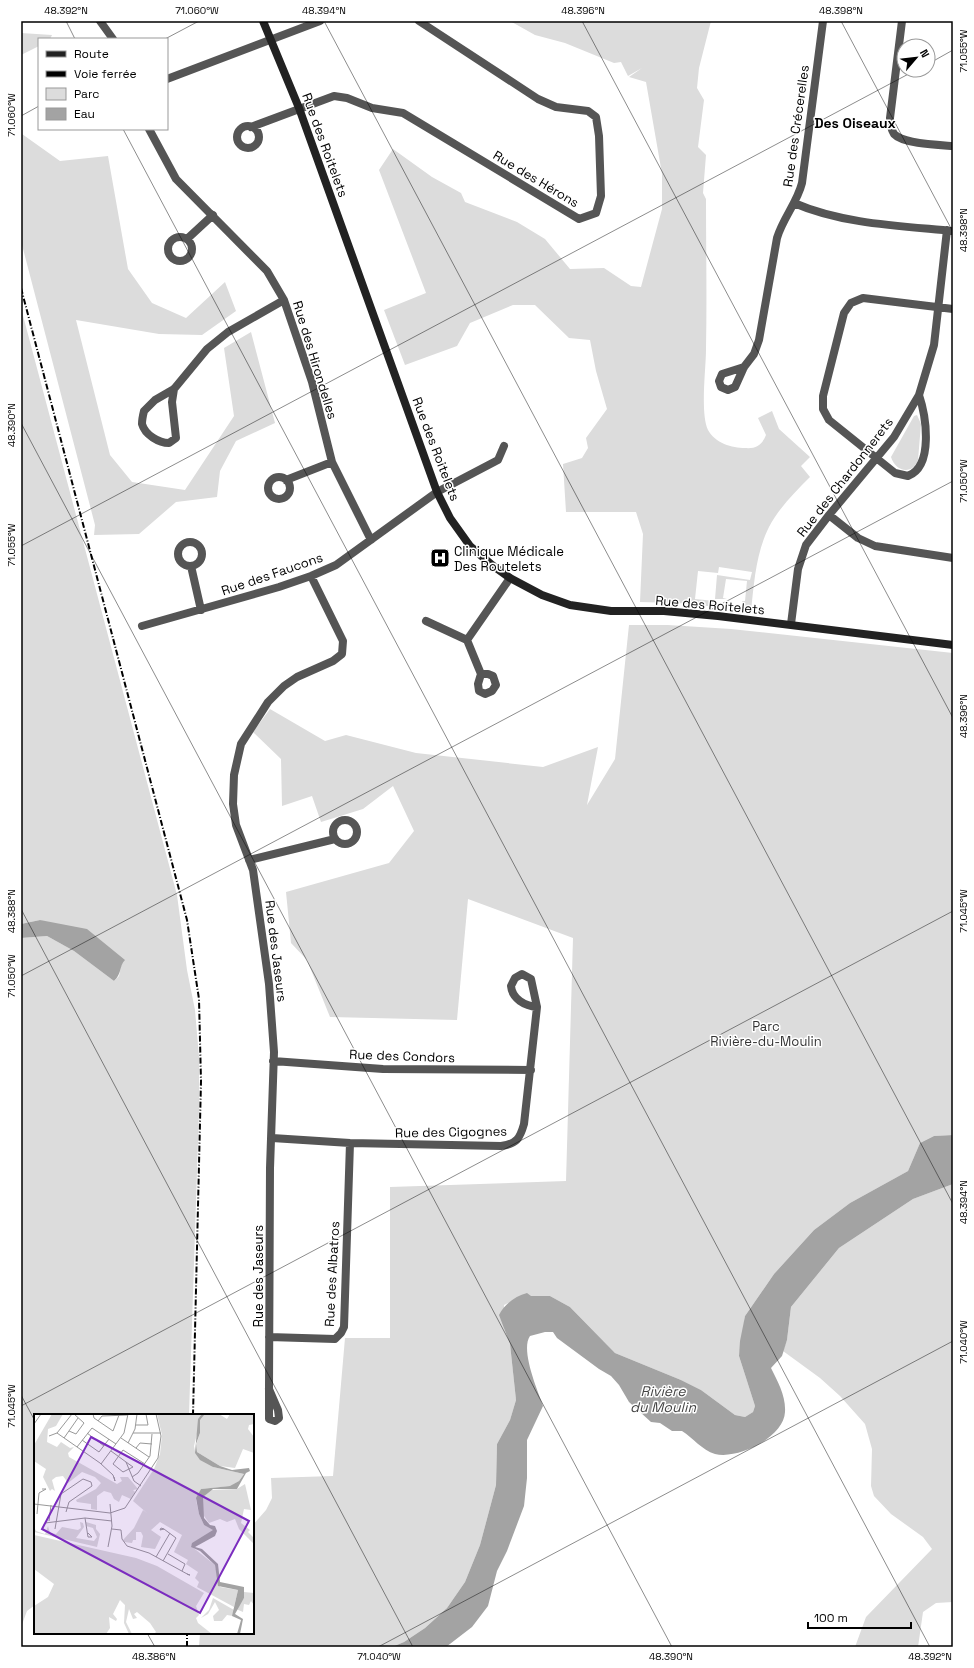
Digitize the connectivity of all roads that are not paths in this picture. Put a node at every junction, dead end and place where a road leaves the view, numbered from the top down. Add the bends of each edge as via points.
1 (263, 21) edge
2 (320, 21) edge
3 (419, 21) edge
4 (823, 21) edge
5 (902, 21) edge
6 (105, 22) edge
7 (113, 38) edge
8 (271, 40) junction
9 (168, 79) edge
10 (299, 108) junction
11 (250, 127) dead end
12 (150, 130) edge
13 (953, 146) edge
14 (794, 203) junction
15 (213, 214) junction
16 (950, 231) edge
17 (188, 239) dead end
18 (284, 300) junction
19 (939, 307) junction
20 (953, 309) edge
21 (744, 367) dead end
22 (174, 389) junction
23 (919, 395) junction
24 (504, 446) dead end
25 (876, 459) junction
26 (332, 462) junction
27 (286, 480) dead end
28 (437, 492) junction
29 (829, 515) junction
30 (371, 540) junction
31 (953, 558) edge
32 (191, 566) dead end
33 (311, 576) junction
34 (510, 578) junction
35 (201, 610) junction
36 (426, 621) dead end
37 (791, 624) junction
38 (142, 626) dead end
39 (467, 640) junction
40 (953, 645) edge
41 (481, 674) dead end
42 (335, 838) dead end
43 (249, 860) junction
44 (537, 1007) dead end
45 (274, 1061) junction
46 (531, 1070) junction
47 (272, 1138) junction
48 (350, 1143) junction
49 (269, 1338) junction
50 (269, 1390) dead end

1 - 8 street, Rue des Roitelets
2 - 8 street
3 - 10 street, Rue des Hérons via 538,99 556,108 588,111 596,117 601,196 596,213 579,219 403,113 372,108 347,98 334,96
4 - 14 street, Rue des Crécerelles via 803,175
5 - 13 street via 891,127 894,134 906,140
6 - 7 street
8 - 9 street
8 - 10 street, Rue des Roitelets
10 - 11 street
10 - 28 street, Rue des Roitelets
12 - 15 street, Rue des Hirondelles via 176,179
14 - 16 street via 815,211 858,219
14 - 21 street, Rue des Crécerelles via 777,238 759,340 754,354
15 - 17 street
15 - 18 street, Rue des Hirondelles via 267,271
16 - 19 street, Rue des Chardonnerets
18 - 22 street via 228,332 207,348
18 - 26 street, Rue des Hirondelles via 312,382
19 - 20 street
19 - 23 street, Rue des Chardonnerets via 934,344
19 - 25 street via 863,298 852,303 844,313 823,396 823,409 829,420
22 - 22 street via 144,411 142,424 150,436 160,443 169,443 176,438 172,402
23 - 25 street, Rue des Chardonnerets via 903,423
23 - 25 street via 926,423 920,468 912,475 902,476
24 - 28 street, Rue des Faucons via 498,460
25 - 29 street, Rue des Chardonnerets
26 - 27 street
26 - 30 street, Rue des Hirondelles
28 - 30 street, Rue des Faucons
28 - 34 street, Rue des Roitelets via 450,518 470,546
29 - 31 street via 858,538 875,546
29 - 37 street, Rue des Chardonnerets via 810,538 801,556
30 - 33 street, Rue des Faucons via 336,565
32 - 35 street
33 - 35 street, Rue des Faucons
33 - 43 street, Rue des Jaseurs via 343,641 342,654 284,686 268,702 241,744 234,776 233,804 240,839
34 - 37 street, Rue des Roitelets via 542,595 570,605 597,610 677,612
34 - 39 street
35 - 38 street, Rue des Faucons
36 - 39 street
37 - 40 street, Rue des Roitelets
39 - 41 street
42 - 43 street
43 - 45 street, Rue des Jaseurs via 253,870 269,984
44 - 46 street, Rue des Cigognes
45 - 46 street, Rue des Condors via 383,1069
45 - 47 street, Rue des Jaseurs
46 - 48 street, Rue des Cigognes via 524,1124 520,1138 516,1142 502,1146
47 - 48 street, Rue des Cigognes
47 - 49 street, Rue des Jaseurs
48 - 49 street, Rue des Albatros via 344,1327 335,1339
49 - 50 street, Rue des Jaseurs

